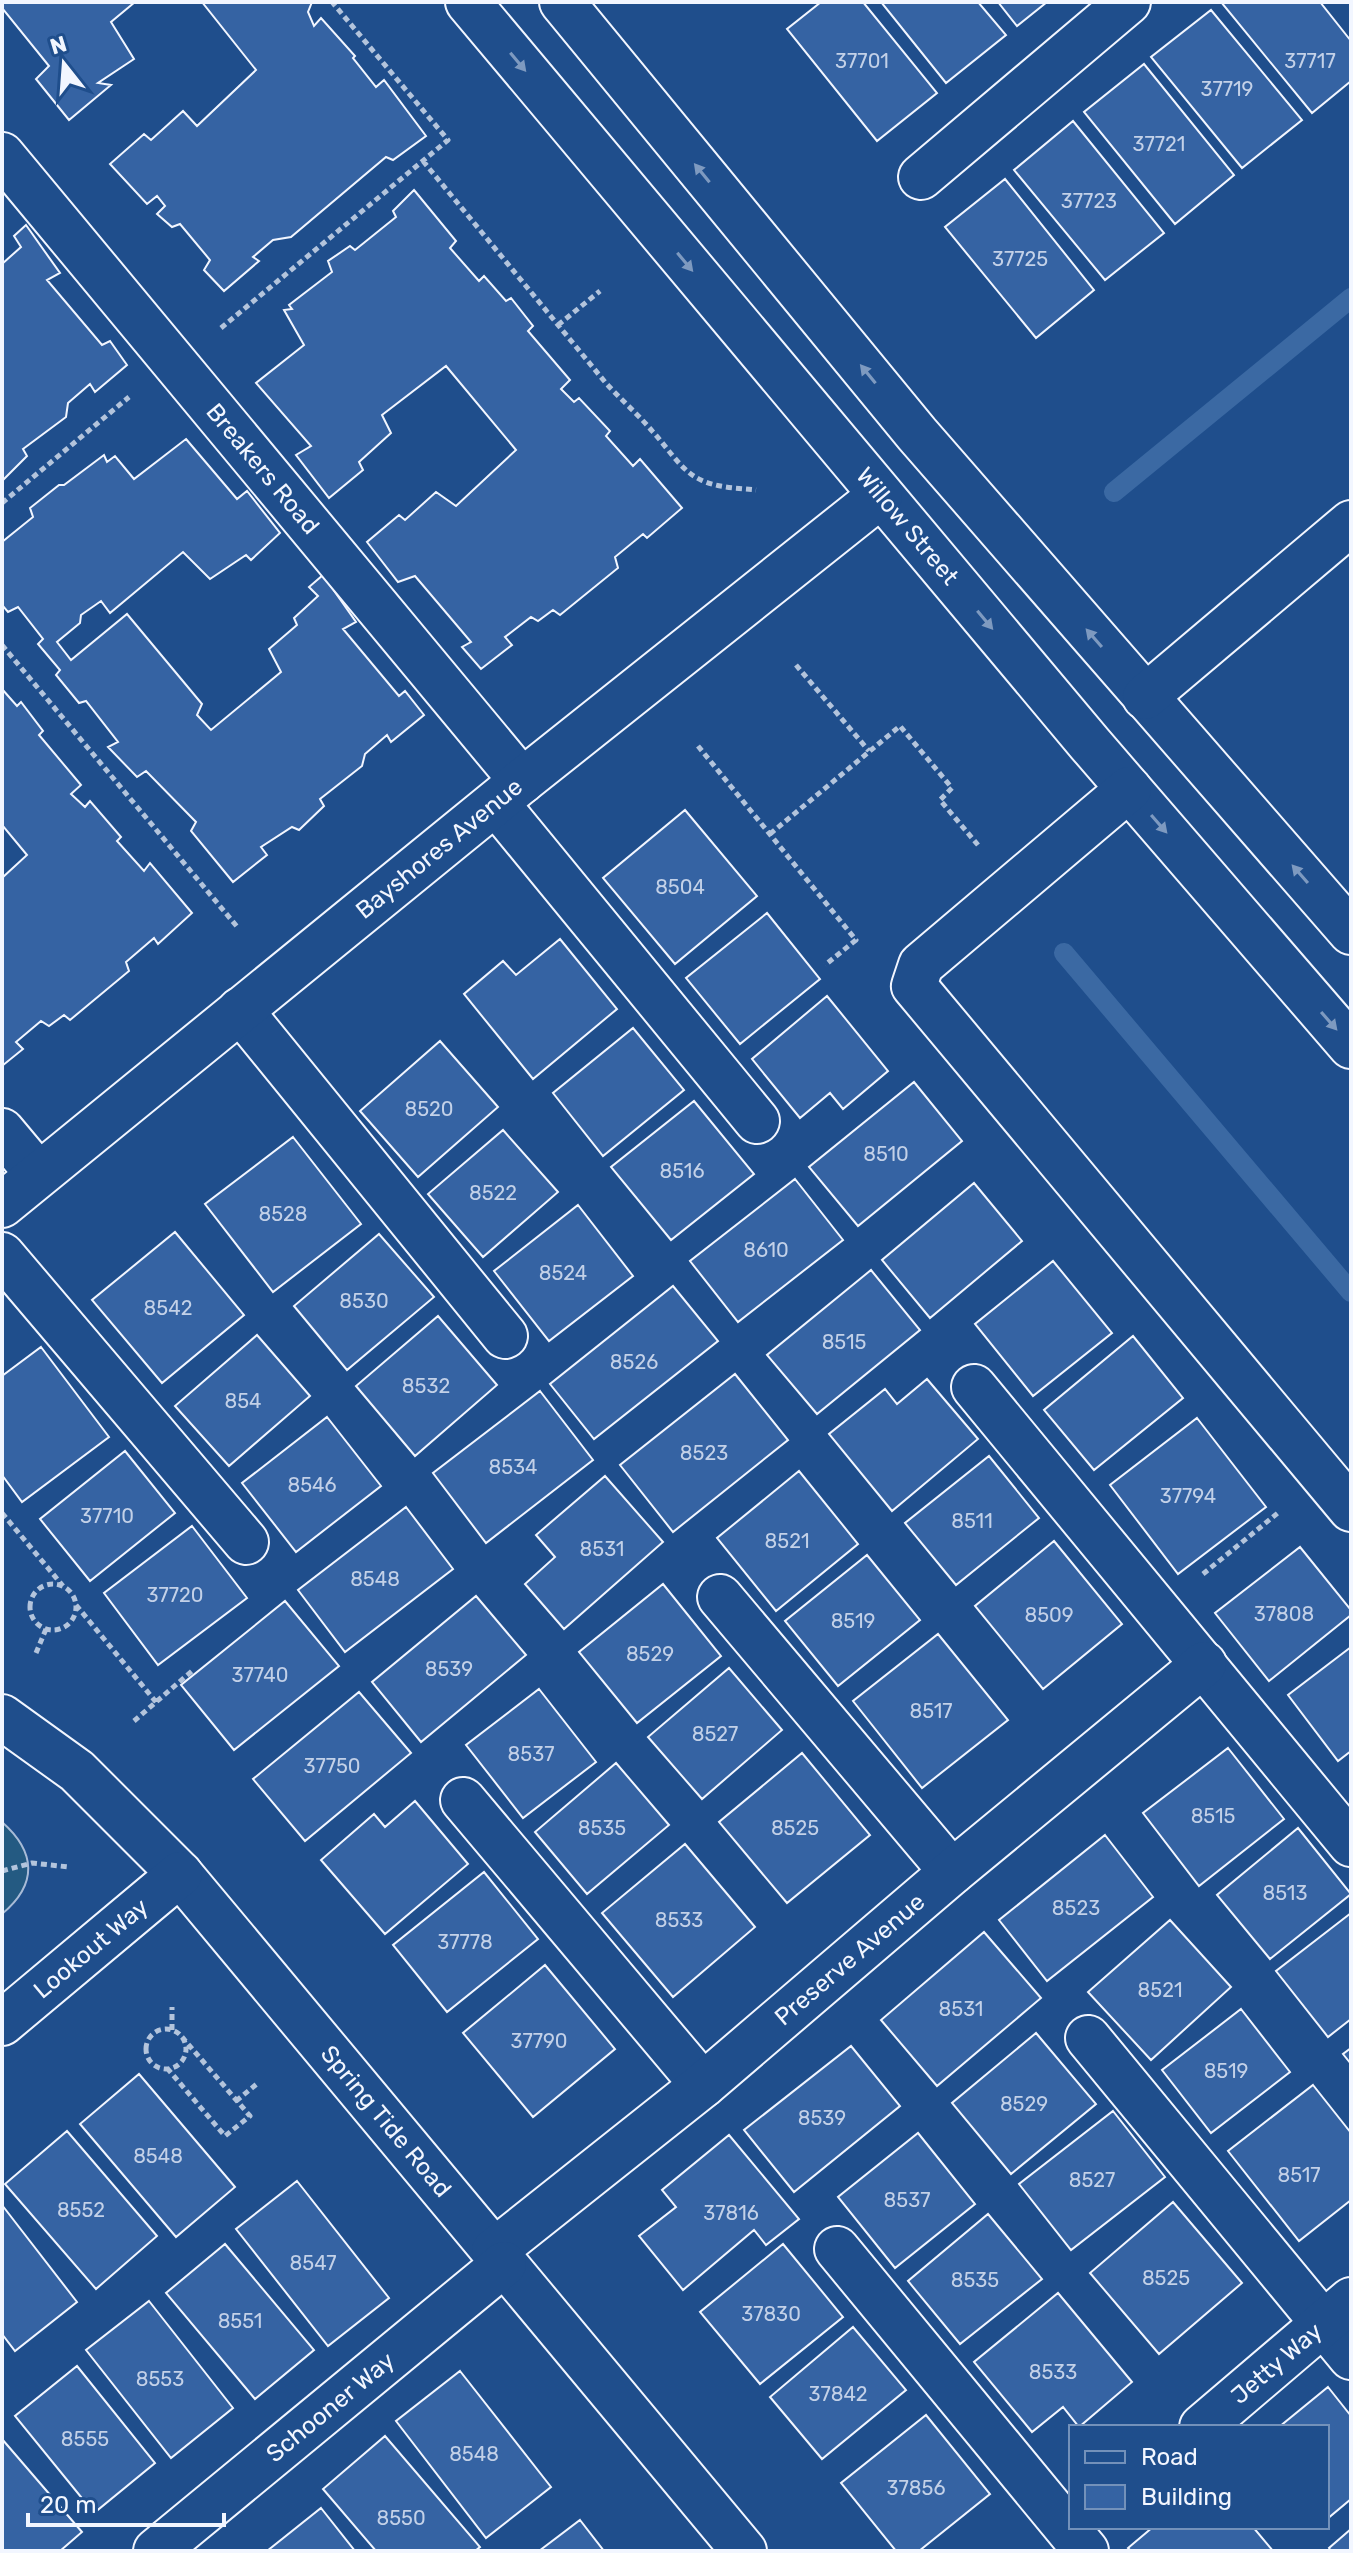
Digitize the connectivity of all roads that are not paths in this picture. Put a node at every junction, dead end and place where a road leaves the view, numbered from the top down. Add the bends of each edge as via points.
1 (468, 2) edge
2 (562, 2) edge
3 (1128, 2) edge
4 (2, 155) edge
5 (921, 177) dead end
6 (880, 496) junction
7 (1351, 523) edge
8 (1145, 697) junction
9 (1129, 789) junction
10 (509, 792) junction
11 (1351, 932) edge
12 (240, 1010) junction
13 (1351, 1046) edge
14 (757, 1121) dead end
15 (2, 1131) edge
16 (38, 1174) junction
17 (2, 1205) edge
18 (2, 1255) edge
19 (505, 1336) dead end
20 (974, 1387) dead end
21 (1351, 1509) edge
22 (246, 1542) dead end
23 (720, 1597) dead end
24 (1204, 1664) junction
25 (2, 1717) edge
26 (463, 1800) dead end
27 (1351, 1844) edge
28 (952, 1872) junction
29 (180, 1874) junction
30 (2, 2023) edge
31 (1088, 2038) dead end
32 (703, 2085) junction
33 (837, 2249) dead end
34 (499, 2257) junction
35 (1337, 2312) edge
36 (1351, 2357) edge
37 (1204, 2425) edge
38 (1075, 2541) edge
39 (156, 2551) edge
40 (744, 2551) edge

1 -> 6 street, Willow Street
8 -> 2 street via 917,434
3 - 5 street
4 - 10 street, Breakers Road
6 -> 9 street, Willow Street
6 - 10 street, Bayshores Avenue
7 - 8 street
11 -> 8 street
9 -> 13 street, Willow Street
9 - 21 street via 921,965 914,986
10 - 12 street, Bayshores Avenue
10 - 14 street, Breakers Road
12 - 16 street, Bayshores Avenue
12 - 19 street
15 - 16 street
16 - 17 street, Bayshores Avenue
18 - 22 street
20 - 24 street
23 - 28 street
24 - 27 street
24 - 28 street, Preserve Avenue
25 - 29 street, Spring Tide Road via 77,1771
26 - 32 street
28 - 32 street, Preserve Avenue
29 - 30 street, Lookout Way
29 - 34 street, Spring Tide Road
31 - 35 street
32 - 34 street, Preserve Avenue
33 - 38 street
34 - 39 street, Schooner Way
34 - 40 street, Spring Tide Road
35 - 36 street
35 - 37 street, Jetty Way

